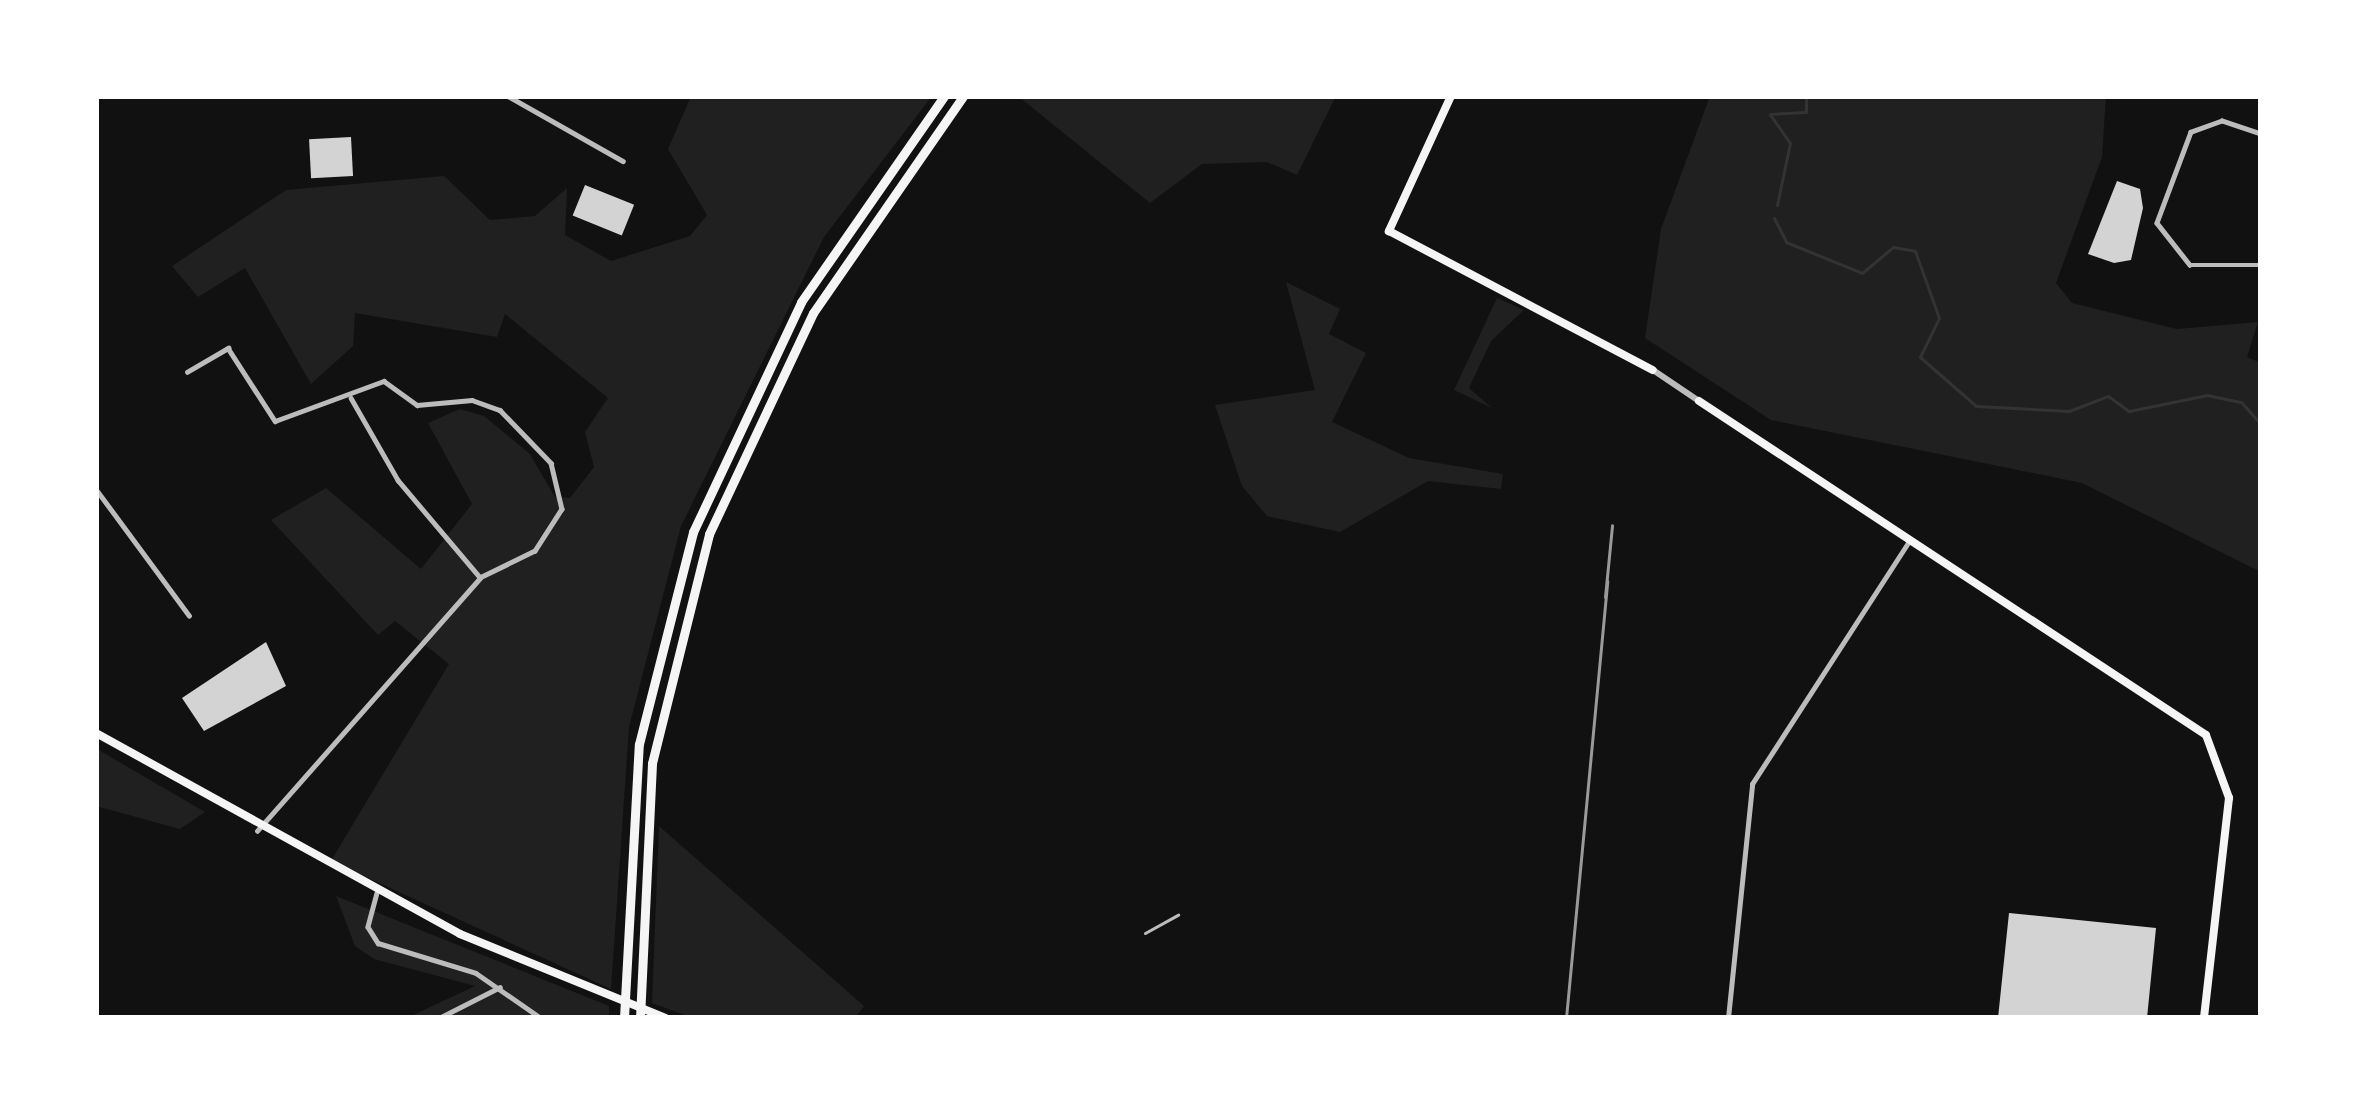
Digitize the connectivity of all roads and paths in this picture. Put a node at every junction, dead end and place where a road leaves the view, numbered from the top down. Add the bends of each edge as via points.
1 (508, 96) edge
2 (944, 96) edge
3 (963, 96) edge
4 (1450, 96) edge
5 (2261, 134) edge
6 (623, 161) dead end
7 (2261, 265) edge
8 (1653, 370) joint
9 (188, 372) dead end
10 (351, 399) junction
11 (1699, 401) joint
12 (96, 489) edge
13 (1911, 538) junction
14 (480, 578) junction
15 (189, 615) dead end
16 (96, 733) edge
17 (257, 830) junction
18 (377, 892) junction
19 (1178, 915) dead end
20 (1144, 933) dead end
21 (500, 987) junction
22 (663, 1017) edge
23 (439, 1018) edge
24 (542, 1018) edge
25 (624, 1018) edge
26 (640, 1018) edge
27 (1728, 1018) edge
28 (2204, 1018) edge

1 - 6 street
2 - 25 highway via 785,330 693,532 639,744
3 - 26 highway via 813,313 709,535 652,763
4 - 8 main road via 1389,231
5 - 7 street via 2222,121 2191,132 2157,213 2180,261
8 - 11 street
9 - 10 street via 227,348 275,421
10 - 14 street via 398,481
10 - 14 street via 384,381 433,409 472,400 500,410 551,464 557,529
11 - 13 main road
12 - 15 street
13 - 27 street via 1752,784
13 - 28 main road via 2213,745 2229,798
14 - 17 street
16 - 17 main road
17 - 18 main road
18 - 21 street via 368,927 378,943
18 - 22 main road
19 - 20 lane
21 - 23 street
21 - 24 street

